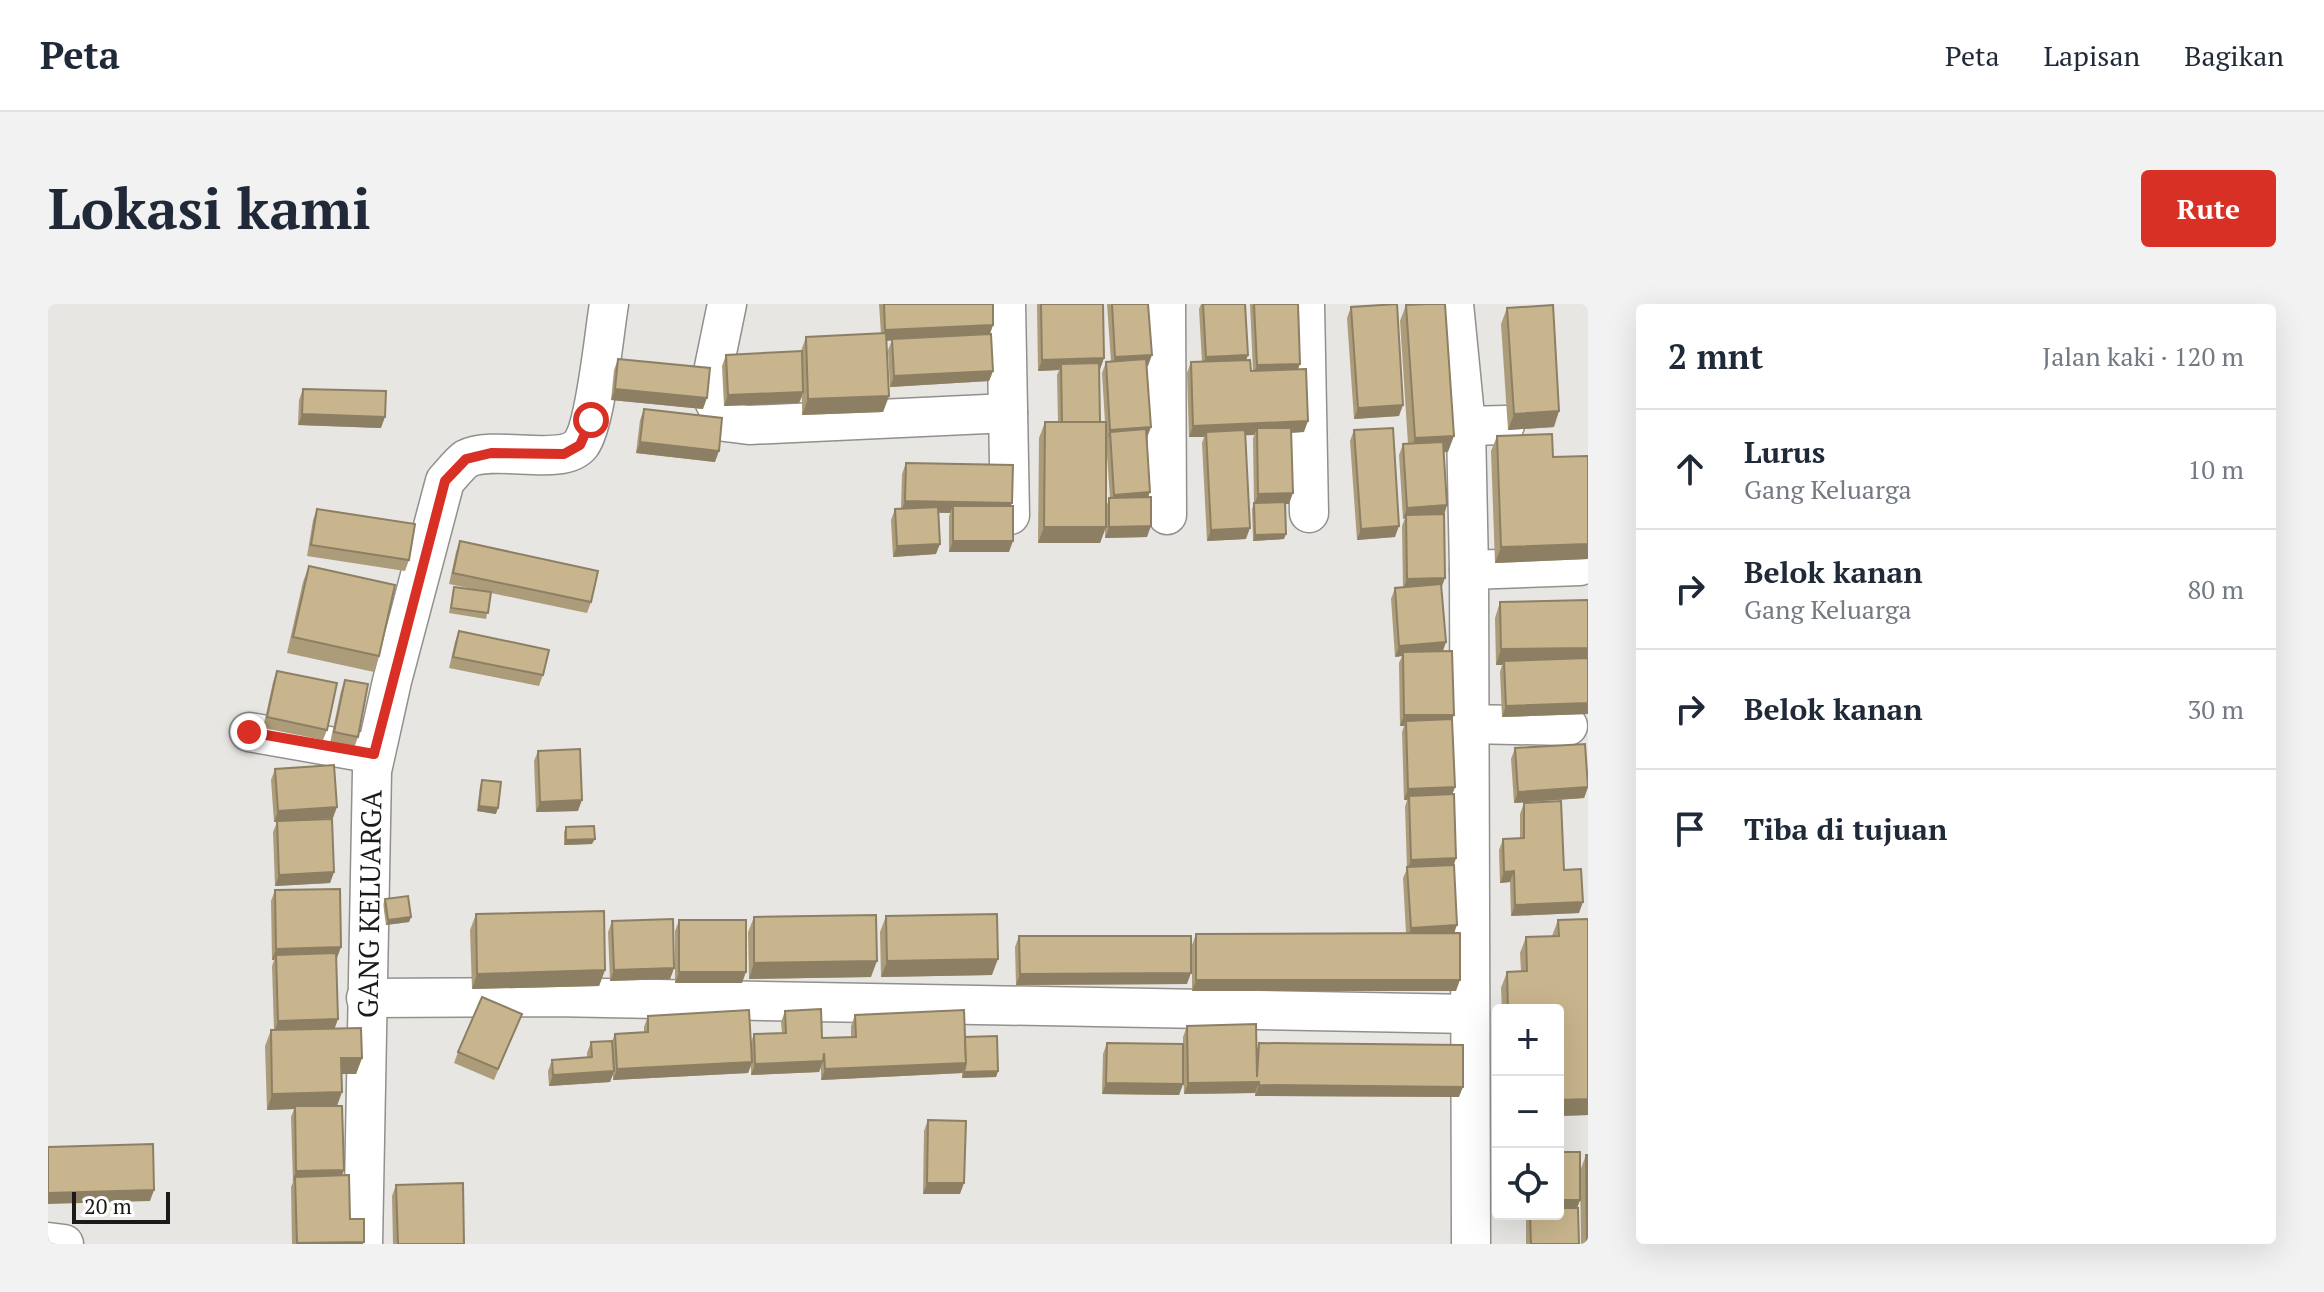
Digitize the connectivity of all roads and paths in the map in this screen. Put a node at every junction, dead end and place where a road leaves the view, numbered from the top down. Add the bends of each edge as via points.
1 (609, 304) edge
2 (727, 304) edge
3 (1006, 304) edge
4 (1166, 304) edge
5 (1305, 304) edge
6 (1454, 304) edge
7 (1008, 413) junction
8 (1505, 425) dead end
9 (1466, 426) junction
10 (1309, 513) dead end
11 (1010, 515) edge
12 (1167, 515) dead end
13 (1580, 566) edge
14 (1469, 570) junction
15 (1468, 724) junction
16 (1568, 726) dead end
17 (249, 732) dead end
18 (374, 754) junction
19 (366, 998) junction
20 (1470, 1014) junction
21 (48, 1242) edge
22 (64, 1244) edge
23 (363, 1244) edge
24 (1471, 1244) edge

1 - 18 street, GANG KELUARGA via 591,420 580,445 564,454 491,453 466,459 445,481
2 - 7 street via 713,372 714,401 725,422
3 - 7 street
4 - 12 street
5 - 10 street
6 - 9 street
7 - 11 street
8 - 9 street
9 - 14 street
13 - 14 street
14 - 15 street
15 - 16 street
15 - 20 street
17 - 18 street
18 - 19 street, GANG KELUARGA
19 - 20 street
19 - 23 street, GANG KELUARGA
20 - 24 street
21 - 22 street

